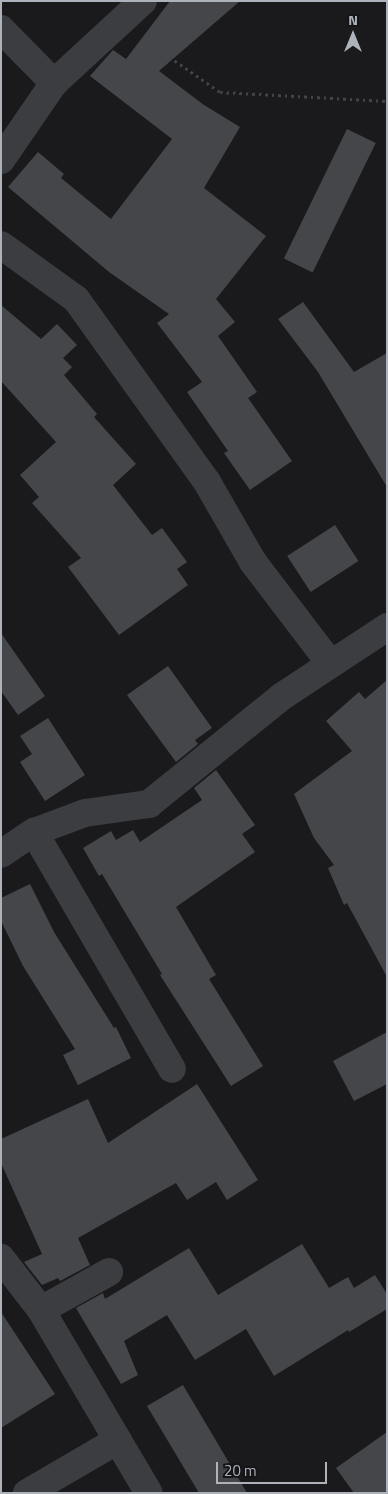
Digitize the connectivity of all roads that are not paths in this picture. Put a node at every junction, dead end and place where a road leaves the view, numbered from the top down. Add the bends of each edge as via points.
1 (143, 1) edge
2 (1, 30) edge
3 (54, 83) junction
4 (1, 160) edge
5 (1, 245) edge
6 (387, 626) edge
7 (330, 664) junction
8 (34, 832) junction
9 (1, 854) edge
10 (172, 1069) dead end
11 (1, 1258) edge
12 (109, 1272) dead end
13 (40, 1310) junction
14 (118, 1440) junction
15 (27, 1493) edge
16 (149, 1493) edge

1 - 3 street
2 - 3 street
3 - 4 street
5 - 7 street via 76,299 207,482 253,562
6 - 7 street
7 - 8 street via 281,697 149,804 85,813
8 - 9 street
8 - 10 street
11 - 13 street
12 - 13 street
13 - 14 street
14 - 15 street
14 - 16 street

